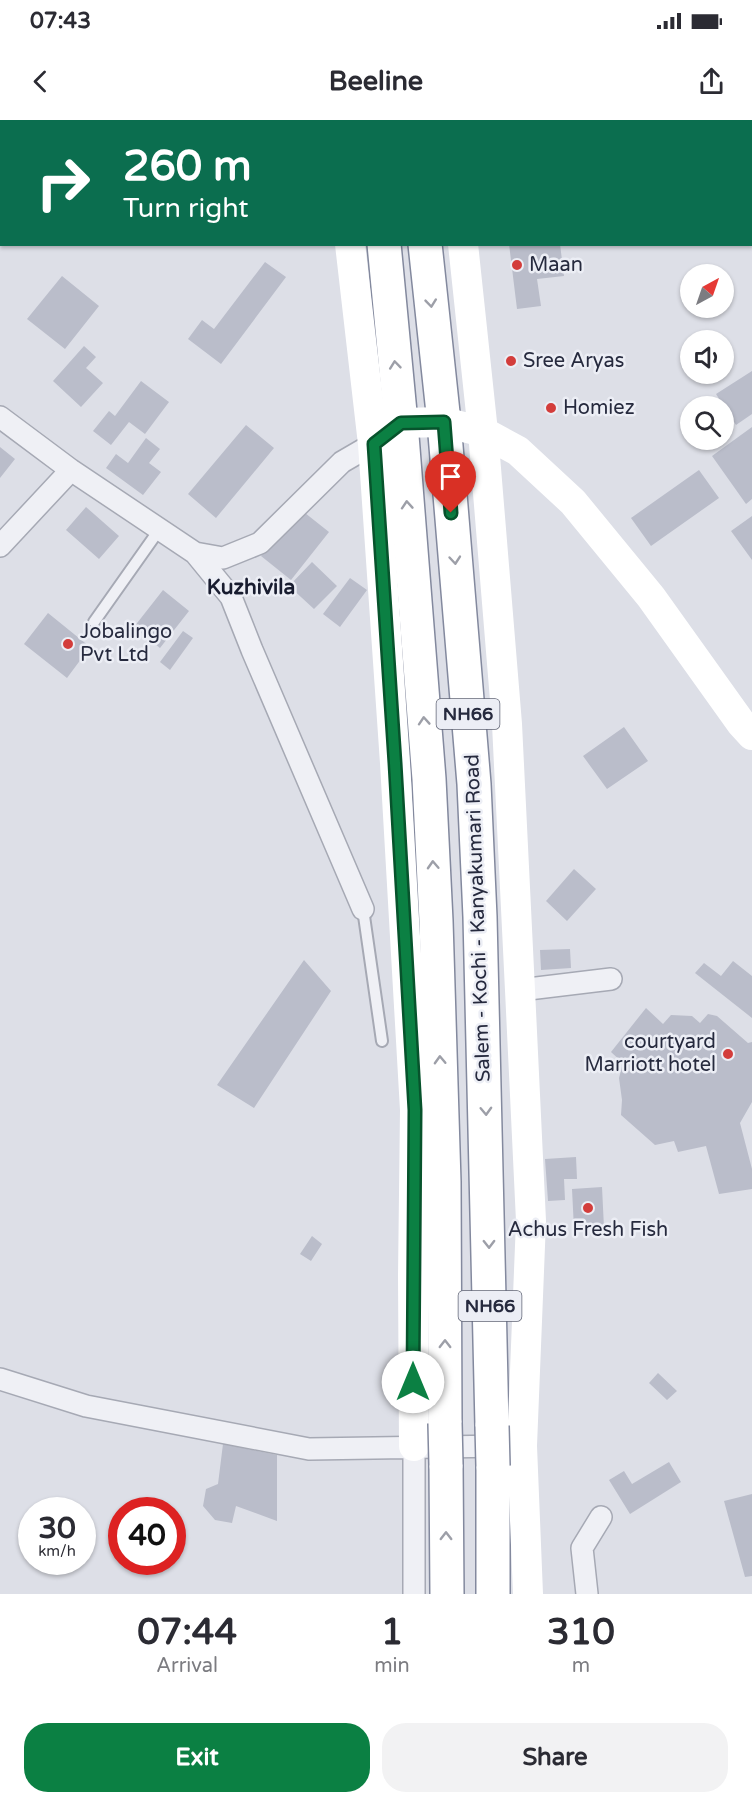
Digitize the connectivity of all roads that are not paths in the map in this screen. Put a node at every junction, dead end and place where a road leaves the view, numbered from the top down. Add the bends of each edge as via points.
1 (350, 246) edge
2 (384, 246) edge
3 (425, 246) edge
4 (464, 246) edge
5 (0, 417) edge
6 (444, 422) junction
7 (401, 423) junction
8 (483, 432) junction
9 (374, 444) junction
10 (71, 470) junction
11 (159, 530) junction
12 (0, 546) edge
13 (195, 553) junction
14 (94, 622) dead end
15 (752, 735) edge
16 (363, 909) joint
17 (611, 979) dead end
18 (520, 990) junction
19 (382, 1041) dead end
20 (0, 1379) edge
21 (414, 1446) junction
22 (522, 1446) junction
23 (601, 1517) dead end
24 (414, 1594) edge
25 (447, 1594) edge
26 (493, 1594) edge
27 (528, 1594) edge
28 (587, 1594) edge

1 - 9 street
7 -> 2 highway, NH66
3 -> 6 highway, Salem - Kochi - Kanyakumari Road / NH66
4 - 8 street
5 - 10 street
6 - 7 street
6 - 8 street
6 -> 26 highway, Salem - Kochi - Kanyakumari Road / NH66, bridge via 474,784 494,1466
7 - 9 street
25 -> 7 highway, NH66, bridge via 444,1182 436,921
8 - 15 street via 518,451 573,502 651,597
8 - 18 street via 507,724
9 - 13 street via 342,462 260,543 223,558
9 - 21 street via 415,1110
10 - 11 street
10 - 12 street
11 - 13 street
11 - 14 lane
13 - 16 street via 231,597
16 - 19 lane
17 - 18 street
18 - 22 street via 531,1221
20 - 21 street via 86,1406 309,1449
21 - 22 street
21 - 24 street
22 - 27 street
23 - 28 street via 582,1548

